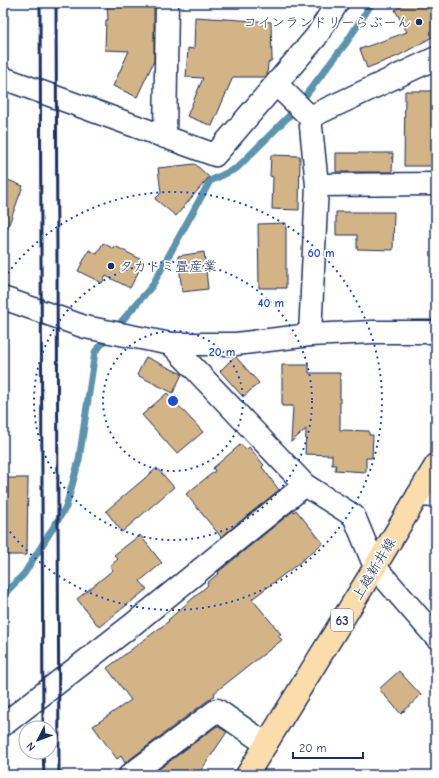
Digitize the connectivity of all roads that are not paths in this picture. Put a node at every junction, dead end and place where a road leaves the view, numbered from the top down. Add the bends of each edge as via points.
1 (167, 3) edge
2 (317, 3) edge
3 (337, 3) edge
4 (316, 36) junction
5 (436, 58) edge
6 (3, 78) edge
7 (282, 89) junction
8 (309, 117) junction
9 (165, 137) junction
10 (436, 184) edge
11 (317, 185) junction
12 (3, 298) edge
13 (436, 332) edge
14 (310, 335) junction
15 (171, 344) junction
16 (436, 465) edge
17 (305, 485) junction
18 (427, 495) edge
19 (375, 567) junction
20 (436, 637) edge
21 (3, 725) edge
22 (266, 744) junction
23 (130, 775) edge
24 (247, 775) edge

1 - 9 street
2 - 4 street
3 - 4 street
4 - 7 street
5 - 8 street
6 - 9 street
7 - 8 street
7 - 9 street via 215,156
8 - 11 street
10 - 11 street
11 - 14 street
12 - 15 street via 85,327
13 - 14 street
14 - 15 street via 236,344
15 - 17 street
16 - 18 main road, 上越新井線 / 63
17 - 19 street via 354,516
17 - 21 street
18 - 19 main road, 上越新井線 / 63
19 - 20 street
19 - 22 main road, 上越新井線 / 63
22 - 23 street via 217,710
22 - 24 main road, 上越新井線 / 63

